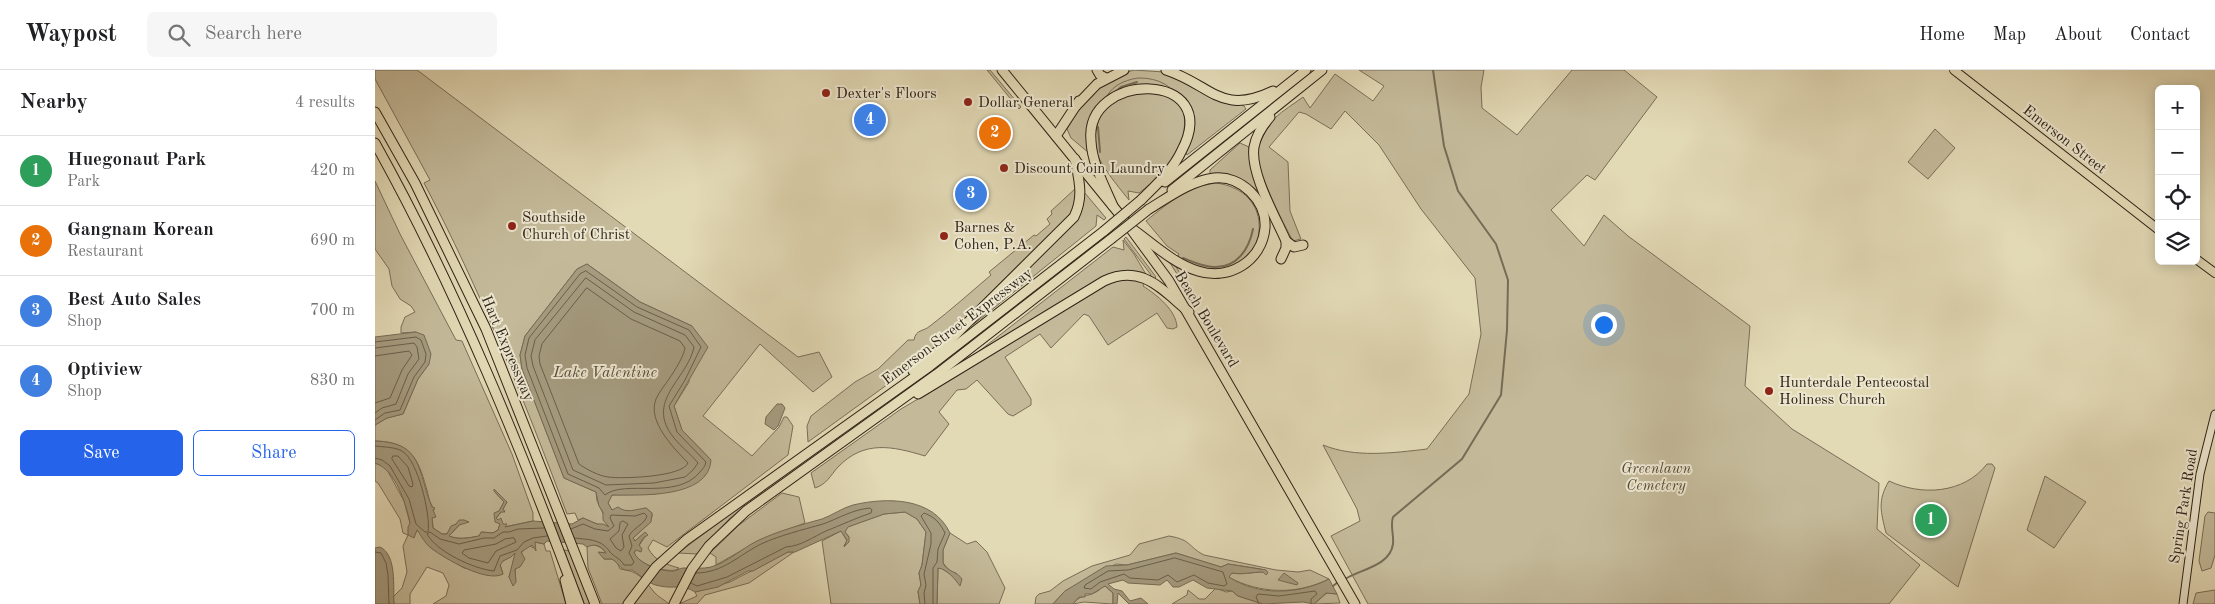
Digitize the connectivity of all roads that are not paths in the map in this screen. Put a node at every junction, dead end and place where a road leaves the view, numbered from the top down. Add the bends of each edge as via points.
1 (1002, 70) edge
2 (1097, 70) edge
3 (1124, 70) edge
4 (1306, 70) edge
5 (1322, 70) edge
6 (1954, 70) edge
7 (1133, 76) dead end
8 (1106, 78) junction
9 (1166, 78) edge
10 (1289, 83) junction
11 (1282, 102) junction
12 (375, 112) edge
13 (1056, 136) junction
14 (375, 143) edge
15 (1075, 159) junction
16 (1141, 200) junction
17 (1113, 206) junction
18 (1149, 209) junction
19 (2155, 227) edge
20 (1131, 228) junction
21 (1286, 241) junction
22 (1303, 245) dead end
23 (1281, 259) dead end
24 (2200, 262) edge
25 (2215, 273) edge
26 (1189, 312) junction
27 (880, 402) junction
28 (887, 411) junction
29 (2215, 414) edge
30 (558, 548) junction
31 (675, 602) edge
32 (571, 604) edge
33 (579, 604) edge
34 (595, 604) edge
35 (628, 604) edge
36 (1355, 604) edge
37 (2183, 604) edge

1 - 13 highway, Beach Boulevard
2 - 8 highway
3 - 8 highway
4 - 10 highway, Emerson Street Expressway
5 - 11 highway, Emerson Street Expressway
6 - 19 main road, Emerson Street
7 - 17 highway via 1120,80 1107,90 1093,116 1091,140 1096,164
8 - 13 highway via 1079,102
9 - 10 highway via 1237,102 1258,98
9 - 16 highway via 1188,107 1188,135 1175,163
10 - 16 highway, Emerson Street Expressway
11 - 18 highway, Emerson Street Expressway
11 - 21 highway via 1260,130 1253,154 1259,178
12 - 34 highway, Hart Expressway via 424,200 486,329
13 - 15 highway, Beach Boulevard
14 - 30 highway, Hart Expressway via 459,306
15 - 17 highway, Beach Boulevard
15 - 27 highway via 1081,192 1077,211 1070,222 945,345
16 - 27 highway, Emerson Street Expressway, bridge via 976,331
17 - 20 highway, Beach Boulevard
18 - 20 highway via 1196,183 1214,178 1229,179 1255,196 1263,212 1265,228 1260,245 1249,262 1233,272 1217,274 1185,266
18 - 28 highway, Emerson Street Expressway, bridge
20 - 26 highway, Beach Boulevard
21 - 22 highway via 1294,247
21 - 23 highway
24 - 25 main road
26 - 28 highway via 1147,279 1126,274 1112,278
26 - 36 highway, Beach Boulevard
27 - 35 highway, Emerson Street Expressway via 671,552
28 - 31 highway, Emerson Street Expressway via 733,522 702,555
29 - 37 main road, Spring Park Road via 2200,474
30 - 32 highway
30 - 33 highway, Hart Expressway

